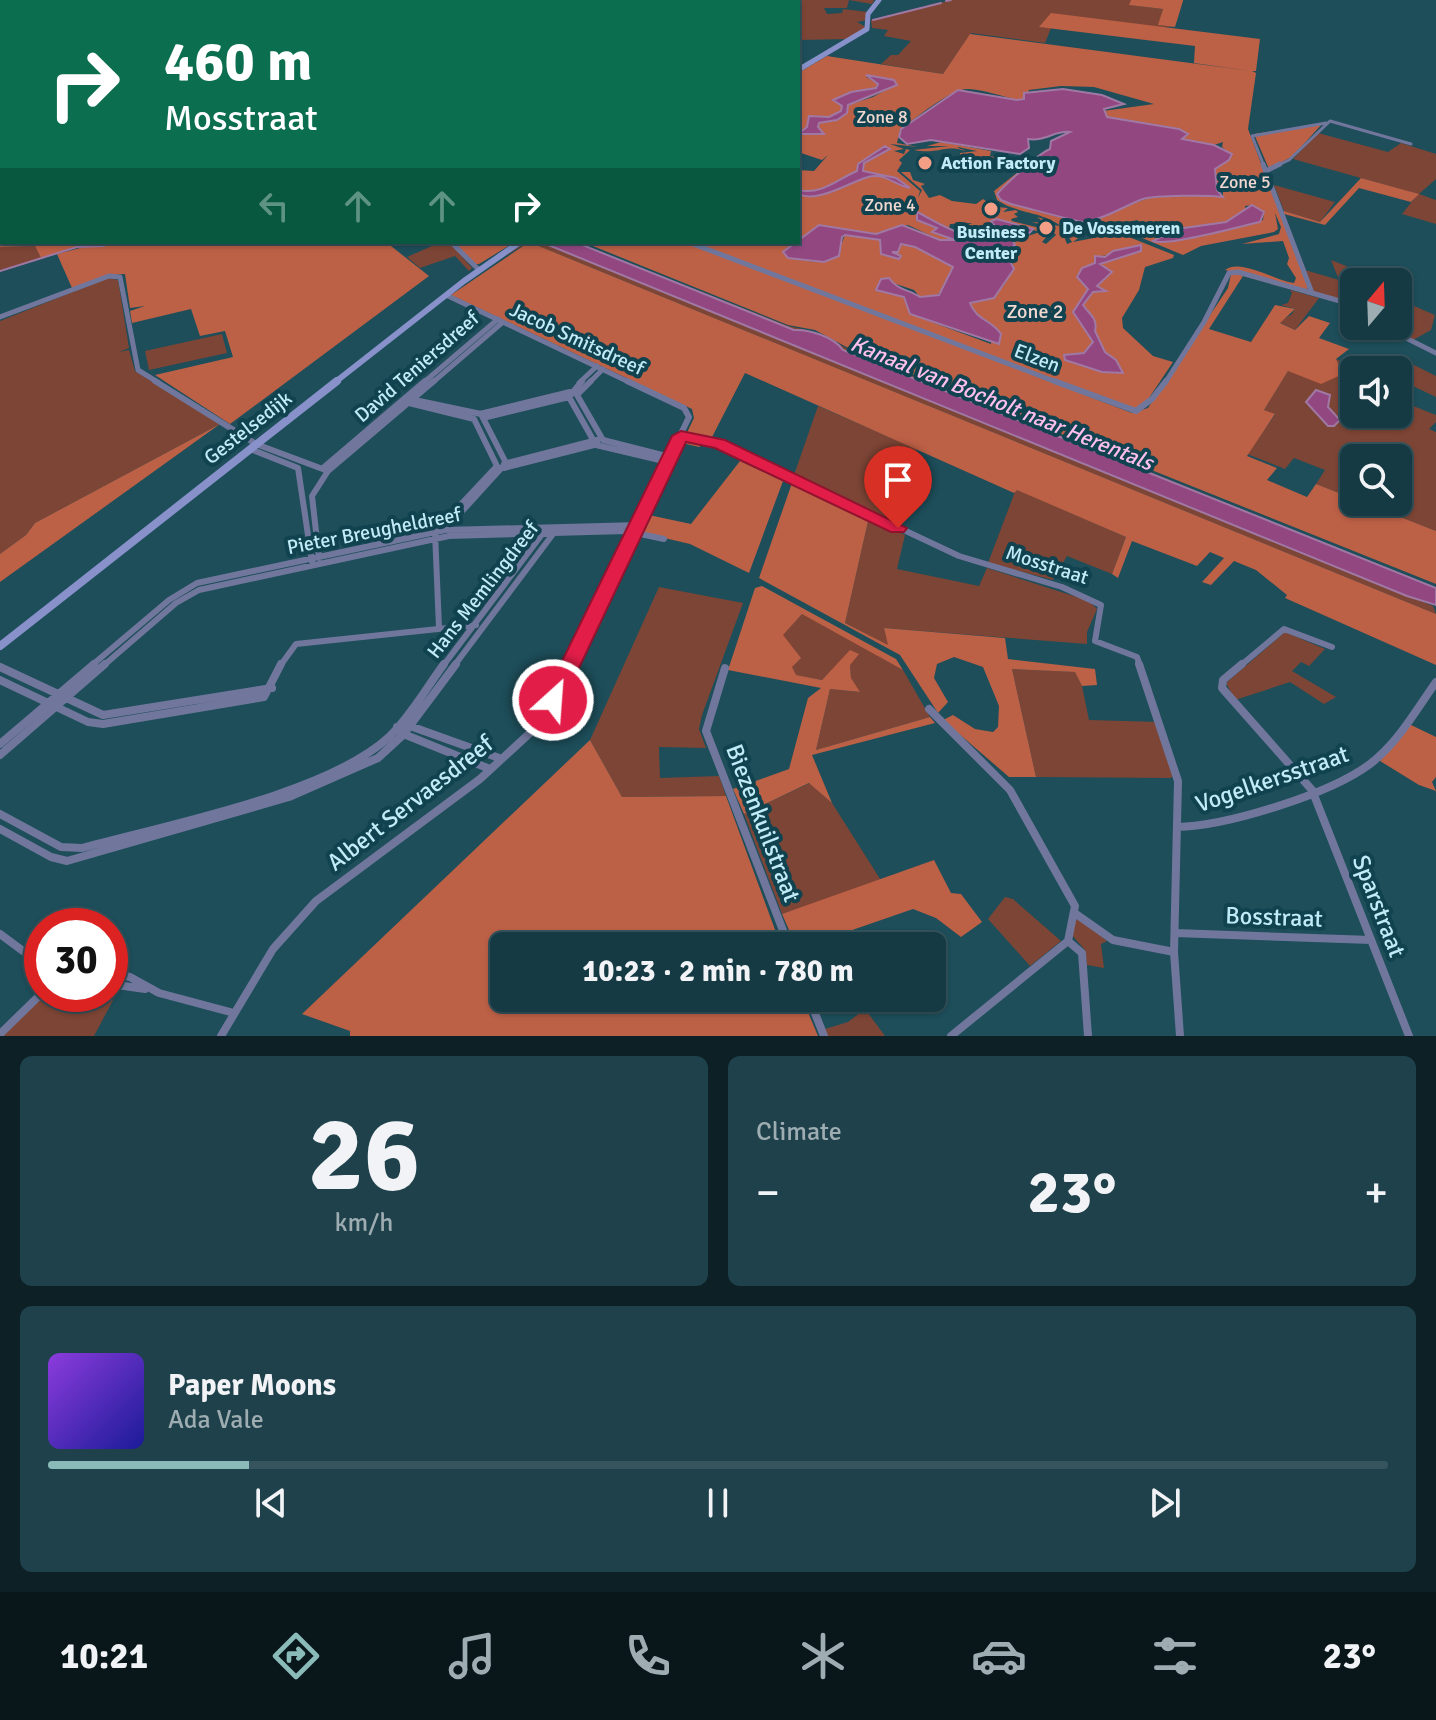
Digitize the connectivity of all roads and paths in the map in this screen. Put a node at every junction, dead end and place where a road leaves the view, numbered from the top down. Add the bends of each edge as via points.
1 (879, 0) edge
2 (800, 69) edge
3 (1326, 123) junction
4 (1411, 144) dead end
5 (1268, 170) junction
6 (453, 244) edge
7 (517, 244) edge
8 (693, 244) edge
9 (479, 270) junction
10 (1312, 293) junction
11 (446, 295) junction
12 (1340, 301) edge
13 (0, 317) edge
14 (500, 320) junction
15 (1410, 340) edge
16 (1436, 353) edge
17 (600, 368) junction
18 (572, 394) junction
19 (410, 400) junction
20 (483, 416) junction
21 (689, 417) joint
22 (474, 419) junction
23 (681, 436) junction
24 (603, 440) junction
25 (595, 442) junction
26 (253, 447) junction
27 (669, 459) junction
28 (300, 464) junction
29 (506, 465) junction
30 (497, 466) junction
31 (325, 470) junction
32 (312, 496) junction
33 (303, 498) junction
34 (637, 529) junction
35 (445, 530) junction
36 (553, 530) junction
37 (543, 533) junction
38 (436, 535) junction
39 (664, 539) dead end
40 (320, 557) junction
41 (312, 562) junction
42 (474, 624) junction
43 (484, 627) junction
44 (439, 628) junction
45 (0, 646) edge
46 (1332, 647) dead end
47 (0, 667) edge
48 (725, 668) dead end
49 (0, 680) edge
50 (1436, 682) edge
51 (61, 697) junction
52 (52, 705) junction
53 (170, 709) junction
54 (929, 709) dead end
55 (410, 726) junction
56 (397, 727) junction
57 (403, 735) junction
58 (0, 744) edge
59 (0, 755) edge
60 (502, 759) junction
61 (490, 769) junction
62 (1312, 790) junction
63 (288, 792) junction
64 (0, 814) edge
65 (1177, 827) junction
66 (0, 829) edge
67 (158, 831) junction
68 (36, 833) junction
69 (25, 843) junction
70 (1076, 914) junction
71 (784, 932) edge
72 (1175, 933) junction
73 (0, 934) edge
74 (1371, 940) junction
75 (1068, 941) junction
76 (24, 952) edge
77 (1174, 952) junction
78 (128, 976) edge
79 (128, 986) edge
80 (148, 989) junction
81 (24, 1011) edge
82 (815, 1012) edge
83 (234, 1013) junction
84 (0, 1034) edge
85 (221, 1036) edge
86 (824, 1036) edge
87 (951, 1036) edge
88 (1088, 1036) edge
89 (1180, 1036) edge
90 (1409, 1036) edge

1 - 2 main road via 865,30
3 - 4 street
3 - 5 street via 1294,156
3 - 5 street via 1252,134
5 - 10 street
6 - 9 street
7 - 9 main road, Gestelsedijk
8 - 10 street, Elzen via 1131,410 1147,405 1165,380 1229,273
9 - 11 main road, Gestelsedijk
10 - 12 street, Elzen
11 - 14 street, Jacob Smitsdreef
11 - 26 main road, Gestelsedijk
13 - 26 street via 116,276 123,288 135,366
14 - 17 street, Jacob Smitsdreef
14 - 19 street, David Teniersdreef
15 - 16 street
17 - 18 street
17 - 21 street, Jacob Smitsdreef via 684,408
18 - 20 street
18 - 24 street
18 - 25 street
19 - 20 street
19 - 22 street
19 - 31 street, David Teniersdreef
20 - 22 street
20 - 29 street
21 - 23 street, Albert Servaesdreef
22 - 30 street
23 - 27 street, Albert Servaesdreef
23 - 65 street, Mosstraat via 719,443 959,556 1097,601 1103,611 1095,641 1133,653 1143,667 1177,770
24 - 25 street
24 - 27 street
25 - 27 street
25 - 29 street
26 - 28 street
26 - 45 main road, Gestelsedijk
27 - 34 street, Albert Servaesdreef
28 - 31 street
28 - 33 street
29 - 30 street
29 - 35 street
30 - 38 street
31 - 32 street, David Teniersdreef
32 - 33 street
32 - 40 street
33 - 41 street
34 - 36 street, Pieter Breugheldreef
34 - 39 street, Pieter Breugheldreef
34 - 60 street, Albert Servaesdreef via 553,700 530,733
35 - 36 street, Pieter Breugheldreef
35 - 38 street, Pieter Breugheldreef
36 - 37 street, Hans Memlingdreef
36 - 43 street, Hans Memlingdreef
37 - 38 street, Pieter Breugheldreef
37 - 42 street, Hans Memlingdreef
38 - 40 street, Pieter Breugheldreef
38 - 41 street, Pieter Breugheldreef
38 - 44 street
40 - 41 street, Pieter Breugheldreef
41 - 51 street, Pieter Breugheldreef via 172,601
42 - 43 street
42 - 44 street
42 - 56 street, Hans Memlingdreef
43 - 55 street, Hans Memlingdreef
44 - 53 street via 296,644 285,653 264,697
46 - 62 street via 1284,629 1222,685
47 - 51 street
48 - 71 street, Biezenkuilstraat via 706,731
49 - 52 street
50 - 62 street, Vogelkersstraat via 1374,761
51 - 52 street, Pieter Breugheldreef
51 - 53 street via 103,715
52 - 53 street via 98,724
52 - 58 street, Pieter Breugheldreef
52 - 59 street, Pieter Breugheldreef
54 - 70 street via 1010,790
55 - 56 street
55 - 57 street, Hans Memlingdreef
55 - 60 street
56 - 57 street
56 - 63 street, Hans Memlingdreef via 368,754
57 - 61 street
57 - 63 street, Hans Memlingdreef via 370,763
60 - 61 street, Albert Servaesdreef
61 - 83 street, Albert Servaesdreef via 316,901 273,949
62 - 65 street, Vogelkersstraat via 1199,827
62 - 74 street, Sparstraat
63 - 67 street, Hans Memlingdreef
64 - 68 street, Hans Memlingdreef
65 - 72 street, Mosstraat
66 - 69 street, Hans Memlingdreef
67 - 68 street, Hans Memlingdreef via 74,849
67 - 69 street, Hans Memlingdreef via 67,861
68 - 69 street
70 - 75 street
70 - 77 street via 1113,940
72 - 74 street, Bosstraat
72 - 77 street, Mosstraat
73 - 76 street
74 - 90 street, Sparstraat
75 - 87 street
75 - 88 street via 1082,953
77 - 89 street, Mosstraat
78 - 80 street
79 - 80 street
80 - 83 street
81 - 84 street
82 - 86 street
83 - 85 street, Albert Servaesdreef

